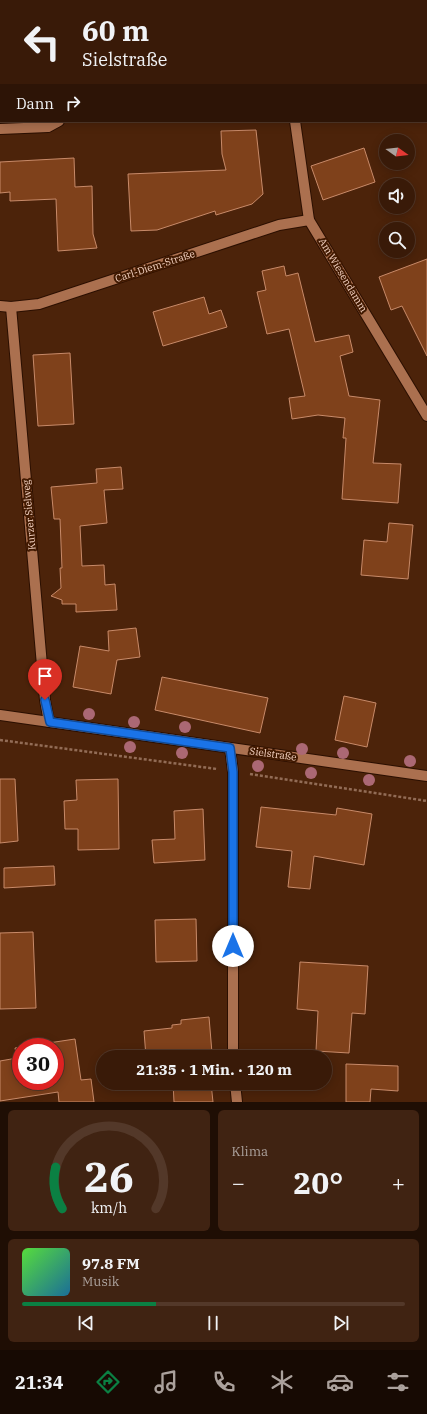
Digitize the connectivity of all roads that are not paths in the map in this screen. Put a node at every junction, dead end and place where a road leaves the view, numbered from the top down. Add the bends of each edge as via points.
1 (57, 122) edge
2 (295, 122) edge
3 (0, 129) edge
4 (309, 220) junction
5 (0, 306) edge
6 (11, 307) junction
7 (427, 416) edge
8 (0, 715) edge
9 (50, 722) junction
10 (230, 748) junction
11 (427, 776) edge
12 (233, 1050) edge
13 (236, 1090) edge
14 (237, 1102) edge

1 - 3 street via 48,127
2 - 4 street, Am Wiesendamm
4 - 6 street, Carl-Diem-Straße via 279,225 40,304
4 - 7 street, Am Wiesendamm
5 - 6 street, Carl-Diem-Straße
6 - 9 street, Kurzer Sielweg via 45,700
8 - 9 street, Sielstraße
9 - 10 street, Sielstraße
10 - 11 street, Sielstraße
10 - 12 street via 233,772
13 - 14 street

